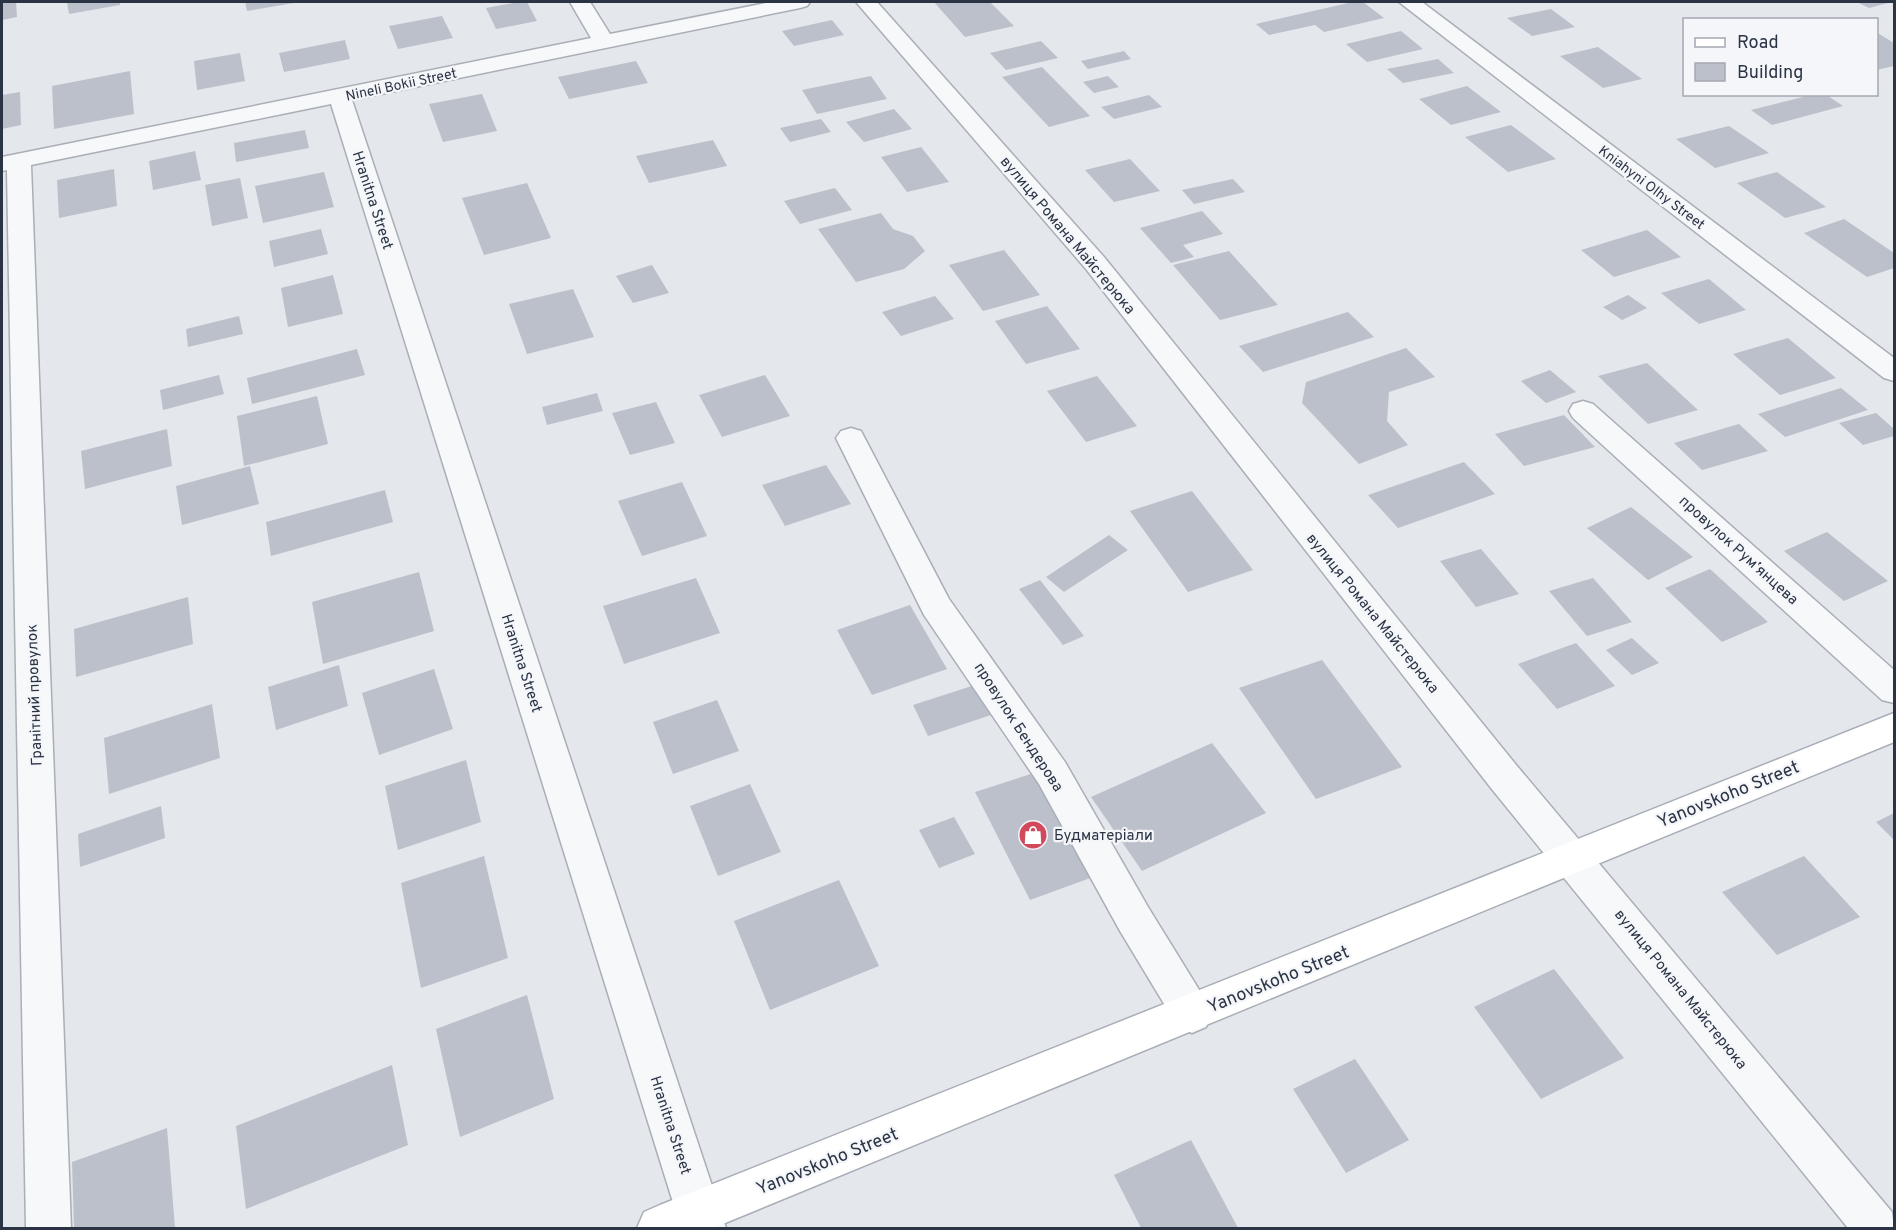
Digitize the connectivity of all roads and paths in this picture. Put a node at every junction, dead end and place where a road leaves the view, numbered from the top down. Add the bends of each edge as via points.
1 (580, 2) edge
2 (800, 2) edge
3 (866, 2) edge
4 (1409, 2) edge
5 (604, 42) junction
6 (340, 97) junction
7 (10, 163) edge
8 (1894, 372) edge
9 (1583, 411) dead end
10 (851, 438) dead end
11 (1894, 690) edge
12 (1894, 727) edge
13 (1571, 858) junction
14 (1192, 1014) junction
15 (702, 1221) edge
16 (48, 1228) edge
17 (660, 1228) edge
18 (1876, 1228) edge

1 - 5 street
2 - 5 street, Nineli Bokii Street
3 - 13 street, вулиця Романа Майстерюка via 1095,263
4 - 8 street, Kniahyni Olhy Street
5 - 6 street, Nineli Bokii Street
6 - 7 street, Nineli Bokii Street
6 - 15 street, Hranitna Street
7 - 16 street, Гранітний провулок
9 - 11 street, провулок Румʼянцева
10 - 14 street, провулок Бендерова via 936,606 1052,773
12 - 13 main road, Yanovskoho Street
13 - 14 main road, Yanovskoho Street
13 - 18 street, вулиця Романа Майстерюка
14 - 15 main road, Yanovskoho Street
15 - 17 main road, Yanovskoho Street

